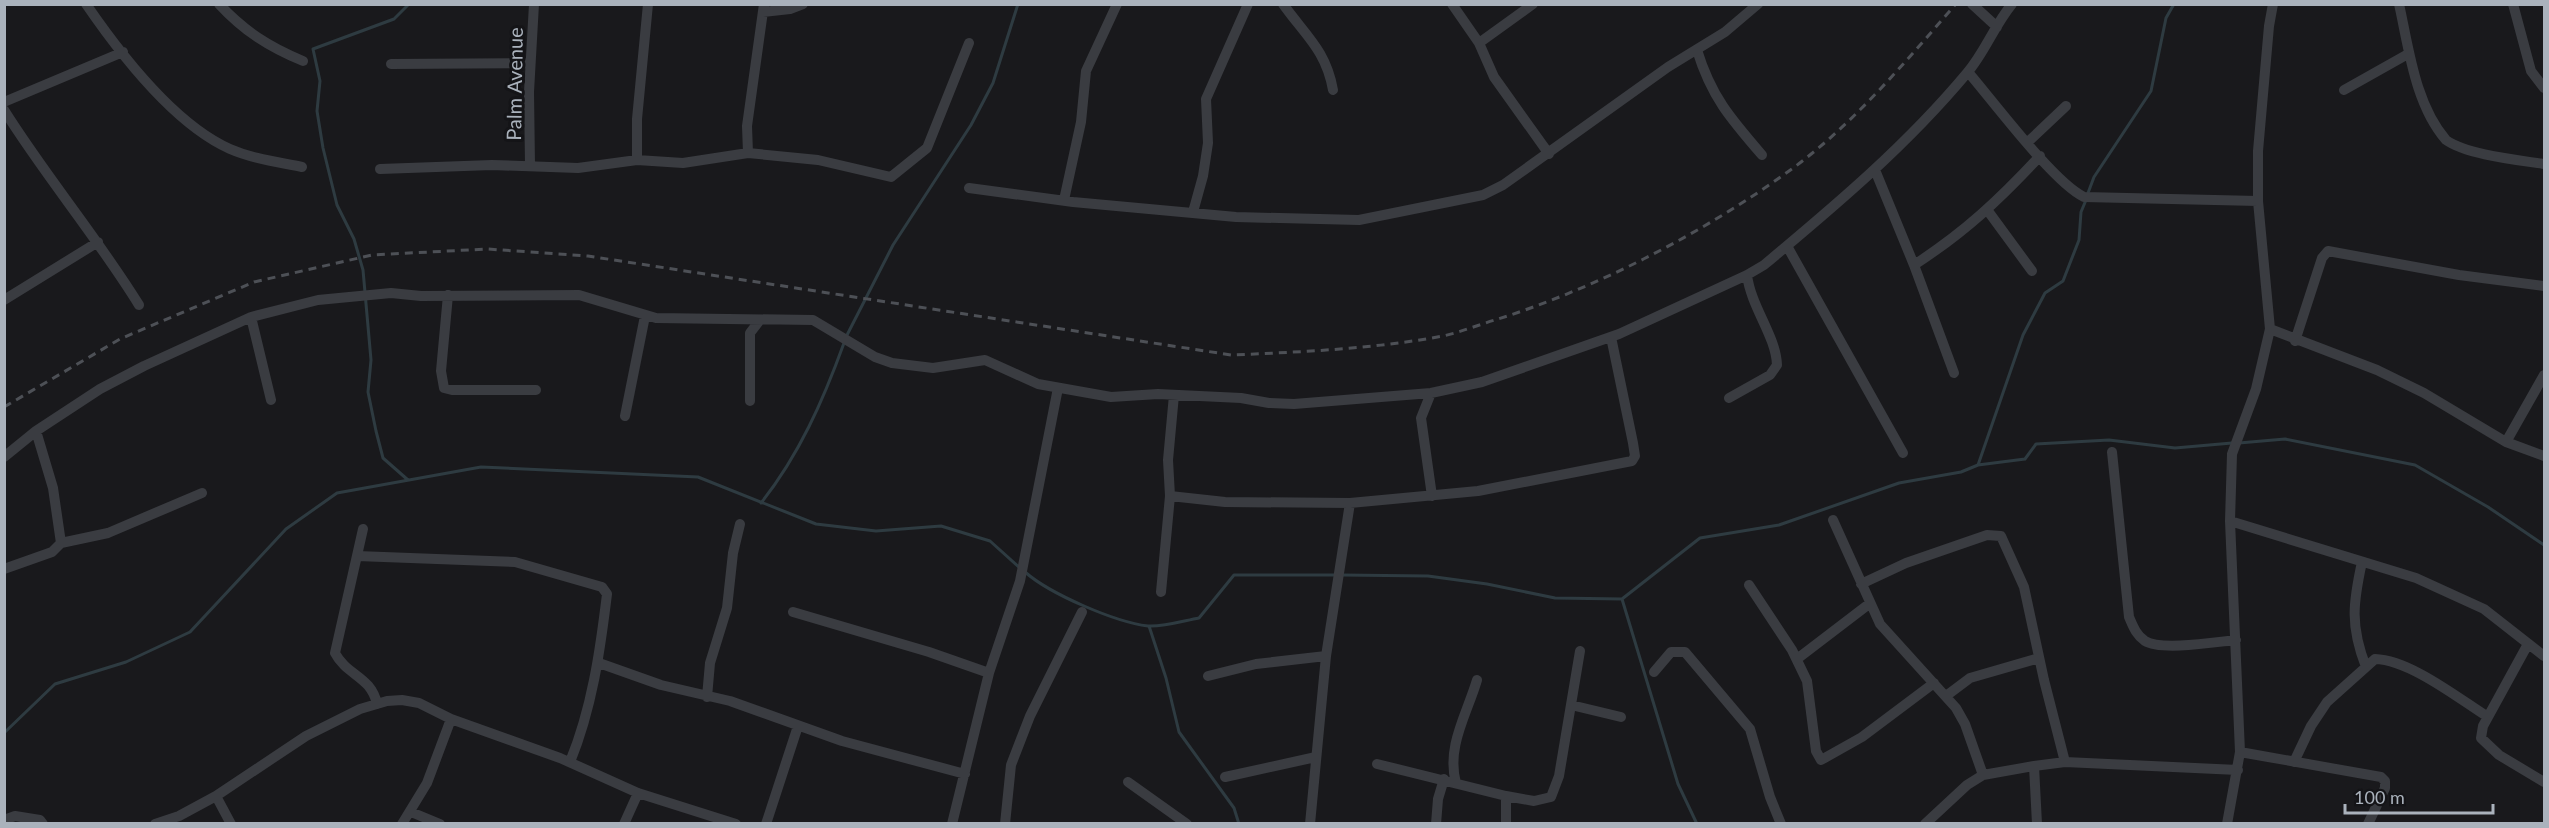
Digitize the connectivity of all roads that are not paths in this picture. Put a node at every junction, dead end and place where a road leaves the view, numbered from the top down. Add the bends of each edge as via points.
1 (86, 4) edge
2 (219, 4) edge
3 (534, 4) edge
4 (648, 4) edge
5 (803, 4) edge
6 (1117, 4) edge
7 (1248, 4) edge
8 (1283, 4) edge
9 (1452, 4) edge
10 (1533, 4) edge
11 (1758, 4) edge
12 (1972, 4) edge
13 (2012, 4) edge
14 (2273, 4) edge
15 (2399, 4) edge
16 (2513, 4) edge
17 (763, 8) edge
18 (1996, 27) junction
19 (969, 43) dead end
20 (1479, 43) junction
21 (1697, 50) junction
22 (123, 52) junction
23 (2408, 54) junction
24 (303, 61) dead end
25 (530, 63) junction
26 (391, 64) dead end
27 (1968, 72) junction
28 (2544, 88) edge
29 (1334, 90) dead end
30 (2344, 90) dead end
31 (4, 102) edge
32 (2066, 106) dead end
33 (4, 110) edge
34 (2028, 142) junction
35 (748, 153) junction
36 (1549, 153) junction
37 (1762, 154) dead end
38 (2040, 156) junction
39 (637, 160) junction
40 (2544, 164) edge
41 (530, 165) junction
42 (302, 167) dead end
43 (380, 169) dead end
44 (1875, 170) junction
45 (969, 188) dead end
46 (1064, 200) junction
47 (2259, 201) junction
48 (1193, 212) junction
49 (1988, 212) junction
50 (98, 242) junction
51 (1787, 246) junction
52 (1914, 265) junction
53 (2032, 271) dead end
54 (1747, 275) junction
55 (2544, 286) edge
56 (448, 295) junction
57 (4, 300) edge
58 (139, 305) dead end
59 (645, 316) junction
60 (251, 317) junction
61 (760, 320) junction
62 (2270, 329) junction
63 (1611, 337) junction
64 (2295, 340) junction
65 (1954, 373) dead end
66 (2544, 375) edge
67 (1058, 388) junction
68 (536, 390) dead end
69 (1431, 393) junction
70 (1174, 395) junction
71 (1729, 398) dead end
72 (271, 400) dead end
73 (750, 400) dead end
74 (626, 416) dead end
75 (36, 431) junction
76 (2506, 442) junction
77 (2112, 452) dead end
78 (1903, 453) dead end
79 (2544, 456) edge
80 (4, 457) edge
81 (202, 493) dead end
82 (1170, 496) junction
83 (1432, 496) junction
84 (1350, 502) junction
85 (1833, 520) dead end
86 (2229, 521) junction
87 (740, 524) dead end
88 (363, 529) dead end
89 (61, 543) junction
90 (357, 555) junction
91 (2362, 562) junction
92 (4, 569) edge
93 (1861, 584) junction
94 (1749, 585) dead end
95 (1161, 592) dead end
96 (1869, 604) junction
97 (793, 612) dead end
98 (1082, 612) dead end
99 (2236, 640) junction
100 (2528, 644) junction
101 (1580, 651) dead end
102 (1326, 656) junction
103 (2544, 656) edge
104 (2040, 658) junction
105 (1797, 659) junction
106 (599, 663) junction
107 (2366, 667) junction
108 (1653, 672) dead end
109 (989, 673) junction
110 (1208, 676) dead end
111 (1477, 680) dead end
112 (1934, 683) junction
113 (1946, 696) junction
114 (707, 697) junction
115 (377, 704) junction
116 (1571, 705) junction
117 (1621, 717) dead end
118 (2488, 717) junction
119 (451, 719) junction
120 (798, 726) junction
121 (2240, 752) junction
122 (1316, 757) junction
123 (570, 762) junction
124 (2066, 762) junction
125 (2294, 762) junction
126 (1377, 764) dead end
127 (2034, 765) junction
128 (2238, 770) junction
129 (965, 774) junction
130 (1983, 775) junction
131 (1225, 777) dead end
132 (1444, 779) junction
133 (1128, 782) dead end
134 (2544, 782) edge
135 (1456, 783) junction
136 (638, 793) junction
137 (216, 796) junction
138 (1506, 796) junction
139 (411, 812) junction
140 (4, 820) edge
141 (43, 824) edge
142 (155, 824) edge
143 (231, 824) edge
144 (402, 824) edge
145 (440, 824) edge
146 (624, 824) edge
147 (736, 824) edge
148 (766, 824) edge
149 (952, 824) edge
150 (1005, 824) edge
151 (1187, 824) edge
152 (1310, 824) edge
153 (1436, 824) edge
154 (1506, 824) edge
155 (1781, 824) edge
156 (1925, 824) edge
157 (2037, 824) edge
158 (2227, 824) edge
159 (2368, 824) edge

1 - 22 street
2 - 24 street via 240,26 270,47
3 - 25 street, Palm Avenue
4 - 39 street
5 - 17 street via 790,9
6 - 46 street via 1086,71 1081,122
7 - 48 street via 1206,99 1208,143
8 - 29 street via 1325,60
9 - 20 street
10 - 20 street
11 - 21 street
12 - 18 street
13 - 18 street
14 - 47 street via 2258,145
15 - 23 street
16 - 28 street via 2531,71
17 - 35 street via 747,126
18 - 27 street
19 - 35 street via 927,148 891,177 819,160
20 - 36 street via 1494,76
21 - 36 street
21 - 37 street via 1712,90
22 - 31 street
22 - 42 street via 167,104 202,133 250,156
23 - 30 street
23 - 40 street via 2423,98 2452,145
25 - 26 street
25 - 41 street, Palm Avenue
27 - 34 street
27 - 44 street
32 - 34 street
33 - 50 street via 32,155
34 - 38 street
35 - 39 street via 683,163
36 - 48 street via 1483,195 1359,220 1236,218
38 - 47 street via 2074,192 2090,198
38 - 49 street
39 - 41 street via 578,168
41 - 43 street
44 - 51 street
44 - 52 street
45 - 46 street
46 - 48 street
47 - 62 street
49 - 52 street
49 - 53 street
50 - 57 street
50 - 58 street
51 - 54 street
51 - 78 street
52 - 65 street
54 - 63 street
54 - 71 street via 1752,300 1777,365 1770,375
55 - 64 street via 2328,251 2322,258
56 - 59 street via 579,295
56 - 60 street via 391,293 318,300
56 - 68 street via 441,371 444,388
59 - 61 street
59 - 74 street
60 - 72 street
60 - 75 street via 100,389
61 - 67 street via 813,320 892,363 933,368 985,360 1038,384
61 - 73 street via 750,333
62 - 64 street
62 - 86 street via 2256,389 2232,454
63 - 69 street via 1482,382
63 - 83 street via 1633,443 1632,461 1479,491
64 - 76 street via 2377,370
66 - 76 street
67 - 70 street via 1118,398
67 - 109 street via 1020,581
69 - 70 street via 1294,404
69 - 83 street via 1421,418
70 - 82 street via 1168,460
75 - 80 street
75 - 89 street via 53,488
76 - 79 street
77 - 99 street via 2129,617 2135,631 2145,641 2158,645
81 - 89 street via 108,534
82 - 84 street via 1225,502
82 - 95 street
83 - 84 street
84 - 102 street
85 - 93 street
86 - 91 street
86 - 99 street
87 - 114 street via 727,608 710,663
88 - 90 street
89 - 92 street via 52,552
90 - 106 street via 515,562 602,586 606,594
90 - 115 street via 335,653 340,663 371,687
91 - 100 street via 2416,578 2484,609
91 - 107 street via 2353,619 2356,642
93 - 96 street
93 - 104 street via 1906,563 1987,535 2001,536 2024,587
94 - 105 street
96 - 105 street
96 - 112 street via 1880,624
97 - 109 street
98 - 150 street via 1045,684 1015,756
99 - 121 street
100 - 103 street
100 - 118 street
101 - 116 street
102 - 110 street via 1256,664
102 - 122 street
104 - 113 street via 1970,678
104 - 124 street
105 - 112 street via 1807,681 1816,751 1821,760 1862,737
106 - 114 street
106 - 123 street via 583,729
107 - 118 street via 2375,659 2391,660
107 - 125 street via 2327,702
108 - 155 street via 1671,652 1685,652 1708,676 1750,729
109 - 129 street
111 - 135 street via 1453,749
112 - 113 street
113 - 130 street via 1965,724
114 - 120 street
115 - 119 street via 402,700 419,703
115 - 137 street via 306,736
116 - 117 street
116 - 138 street via 1559,776 1551,797 1534,801
118 - 134 street via 2481,738
119 - 123 street
119 - 139 street via 427,783
120 - 129 street
120 - 148 street
121 - 125 street
121 - 128 street
122 - 131 street
122 - 152 street
123 - 136 street
124 - 127 street
124 - 128 street
125 - 159 street via 2381,777 2385,788
126 - 132 street
127 - 130 street
127 - 157 street
128 - 158 street
129 - 149 street
130 - 156 street
132 - 135 street
132 - 153 street
133 - 151 street
135 - 138 street
136 - 146 street
136 - 147 street
137 - 142 street
137 - 143 street
138 - 154 street
139 - 144 street
139 - 145 street
140 - 141 street via 21,816

